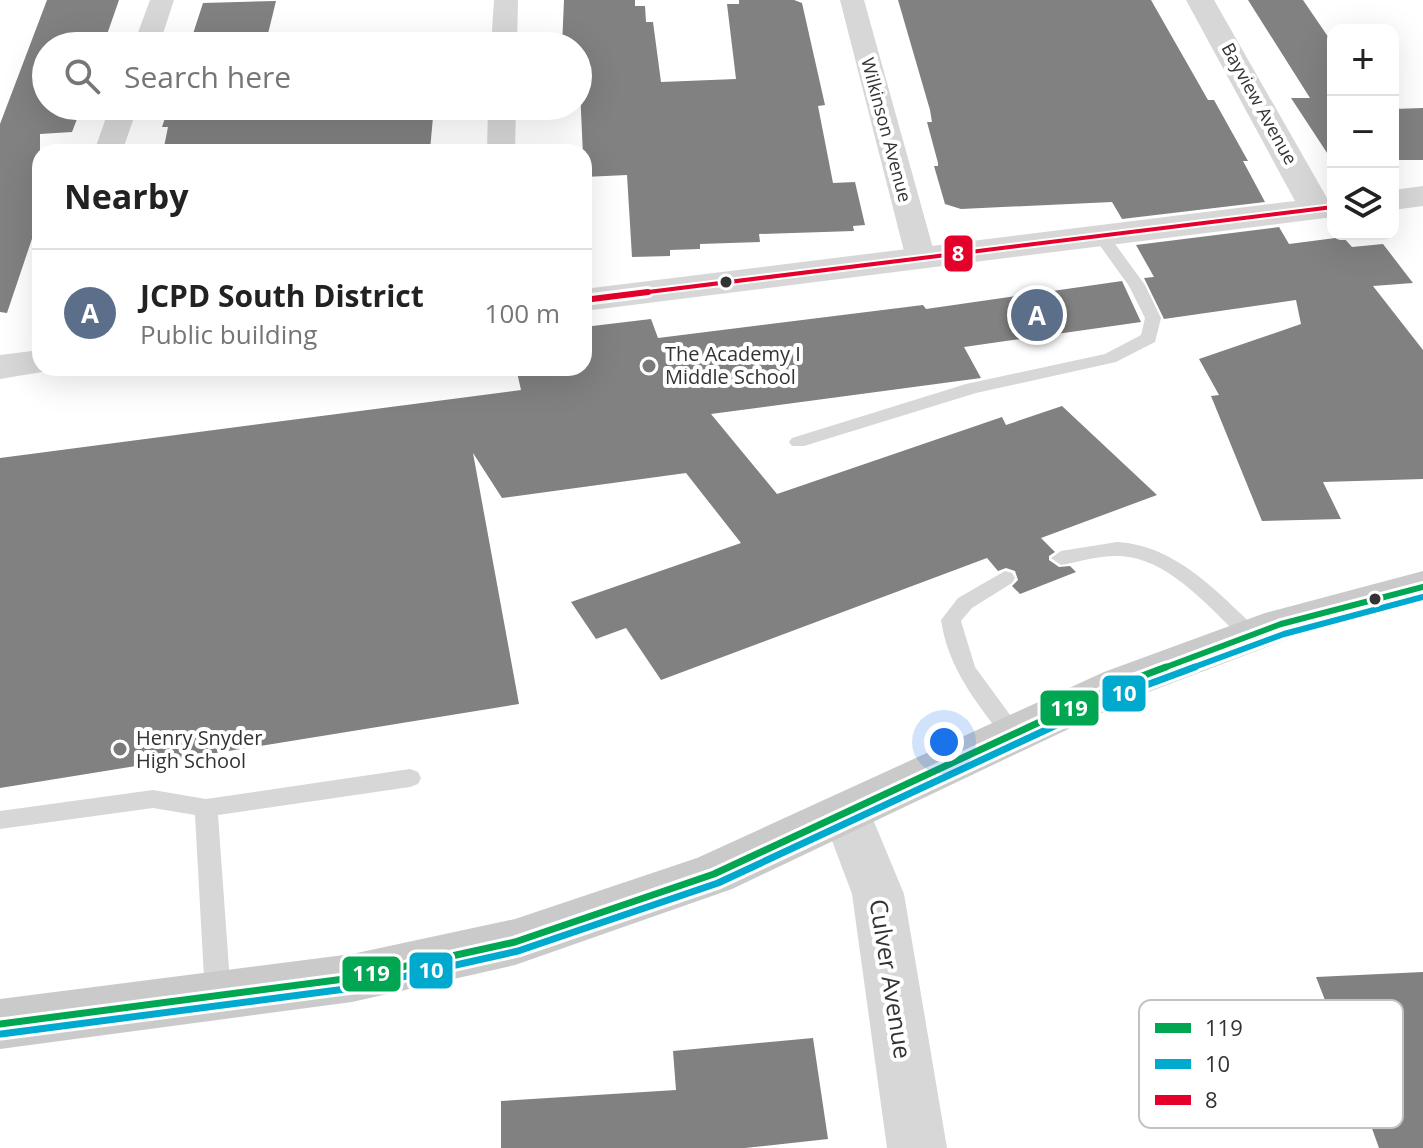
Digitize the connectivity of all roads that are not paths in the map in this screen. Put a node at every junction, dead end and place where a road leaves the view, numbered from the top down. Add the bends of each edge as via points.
1 (162, 0) edge
2 (506, 0) edge
3 (852, 0) edge
4 (1200, 0) edge
5 (151, 32) edge
6 (505, 32) edge
7 (119, 120) edge
8 (502, 120) edge
9 (111, 144) edge
10 (501, 144) edge
11 (1423, 196) edge
12 (1399, 199) edge
13 (1324, 208) edge
14 (1101, 236) junction
15 (921, 259) junction
16 (592, 299) edge
17 (798, 442) dead end
18 (1061, 558) dead end
19 (1005, 578) dead end
20 (1423, 587) edge
21 (1251, 635) junction
22 (1013, 734) junction
23 (410, 778) dead end
24 (206, 808) junction
25 (847, 814) junction
26 (0, 820) edge
27 (218, 996) junction
28 (1, 1029) edge
29 (917, 1148) edge

1 - 5 street
2 - 6 street
3 - 15 street, Wilkinson Avenue
4 - 13 street, Bayview Avenue
7 - 9 street
8 - 10 street
11 - 12 street
13 - 14 street
14 - 15 street
14 - 17 lane via 1137,285 1153,318 1149,338 1110,358 972,388
15 - 16 street
18 - 21 lane via 1109,549 1135,551 1170,567
19 - 22 lane via 965,603 951,620 954,647 966,673
20 - 21 main road
21 - 22 main road via 1121,684
22 - 25 main road
23 - 24 lane
24 - 26 lane via 153,799
24 - 27 lane
25 - 27 main road via 714,874 515,942 352,978
25 - 29 street, Culver Avenue via 878,894
27 - 28 main road

